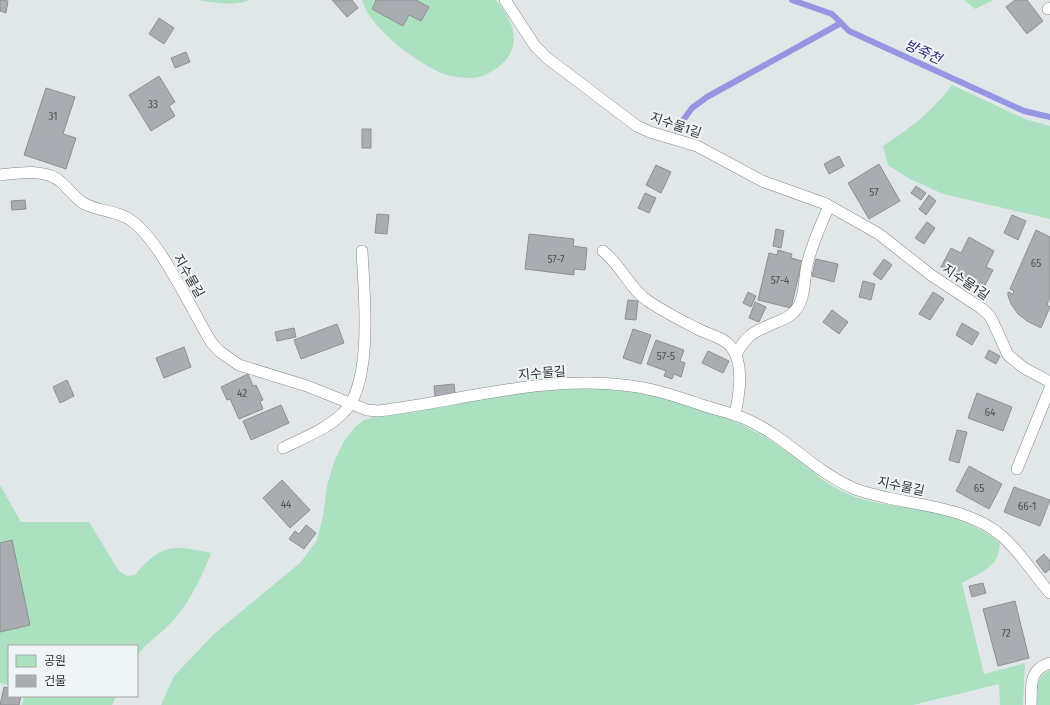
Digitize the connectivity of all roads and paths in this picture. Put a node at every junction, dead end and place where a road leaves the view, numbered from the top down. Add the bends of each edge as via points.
1 (505, 0) edge
2 (0, 175) edge
3 (829, 206) junction
4 (362, 251) dead end
5 (603, 251) dead end
6 (736, 355) junction
7 (1050, 382) edge
8 (1050, 388) edge
9 (350, 404) junction
10 (735, 415) junction
11 (283, 448) dead end
12 (1016, 469) dead end
13 (1050, 594) edge
14 (1050, 664) edge
15 (1031, 705) edge

1 - 3 lane, 지수물1길 via 535,46 547,58 637,126 697,146 775,187
2 - 9 lane, 지수물길 via 31,173 52,177 60,181 84,204 112,211 132,221 152,241 211,342 219,351 239,365 308,386
3 - 6 lane via 812,246 801,301 794,313 748,336
3 - 7 lane, 지수물1길 via 879,234 931,275 981,308 989,315 1008,355 1024,368
4 - 9 lane via 364,342 361,370
5 - 6 lane via 647,300 694,328 724,341 731,346
6 - 10 lane via 739,389
8 - 12 lane
9 - 10 lane, 지수물길 via 378,411 541,386 605,383 656,390
9 - 11 lane via 335,420
10 - 13 lane, 지수물길 via 767,430 836,480 855,489 949,511 988,526 1014,548
14 - 15 lane via 1041,666 1032,677

